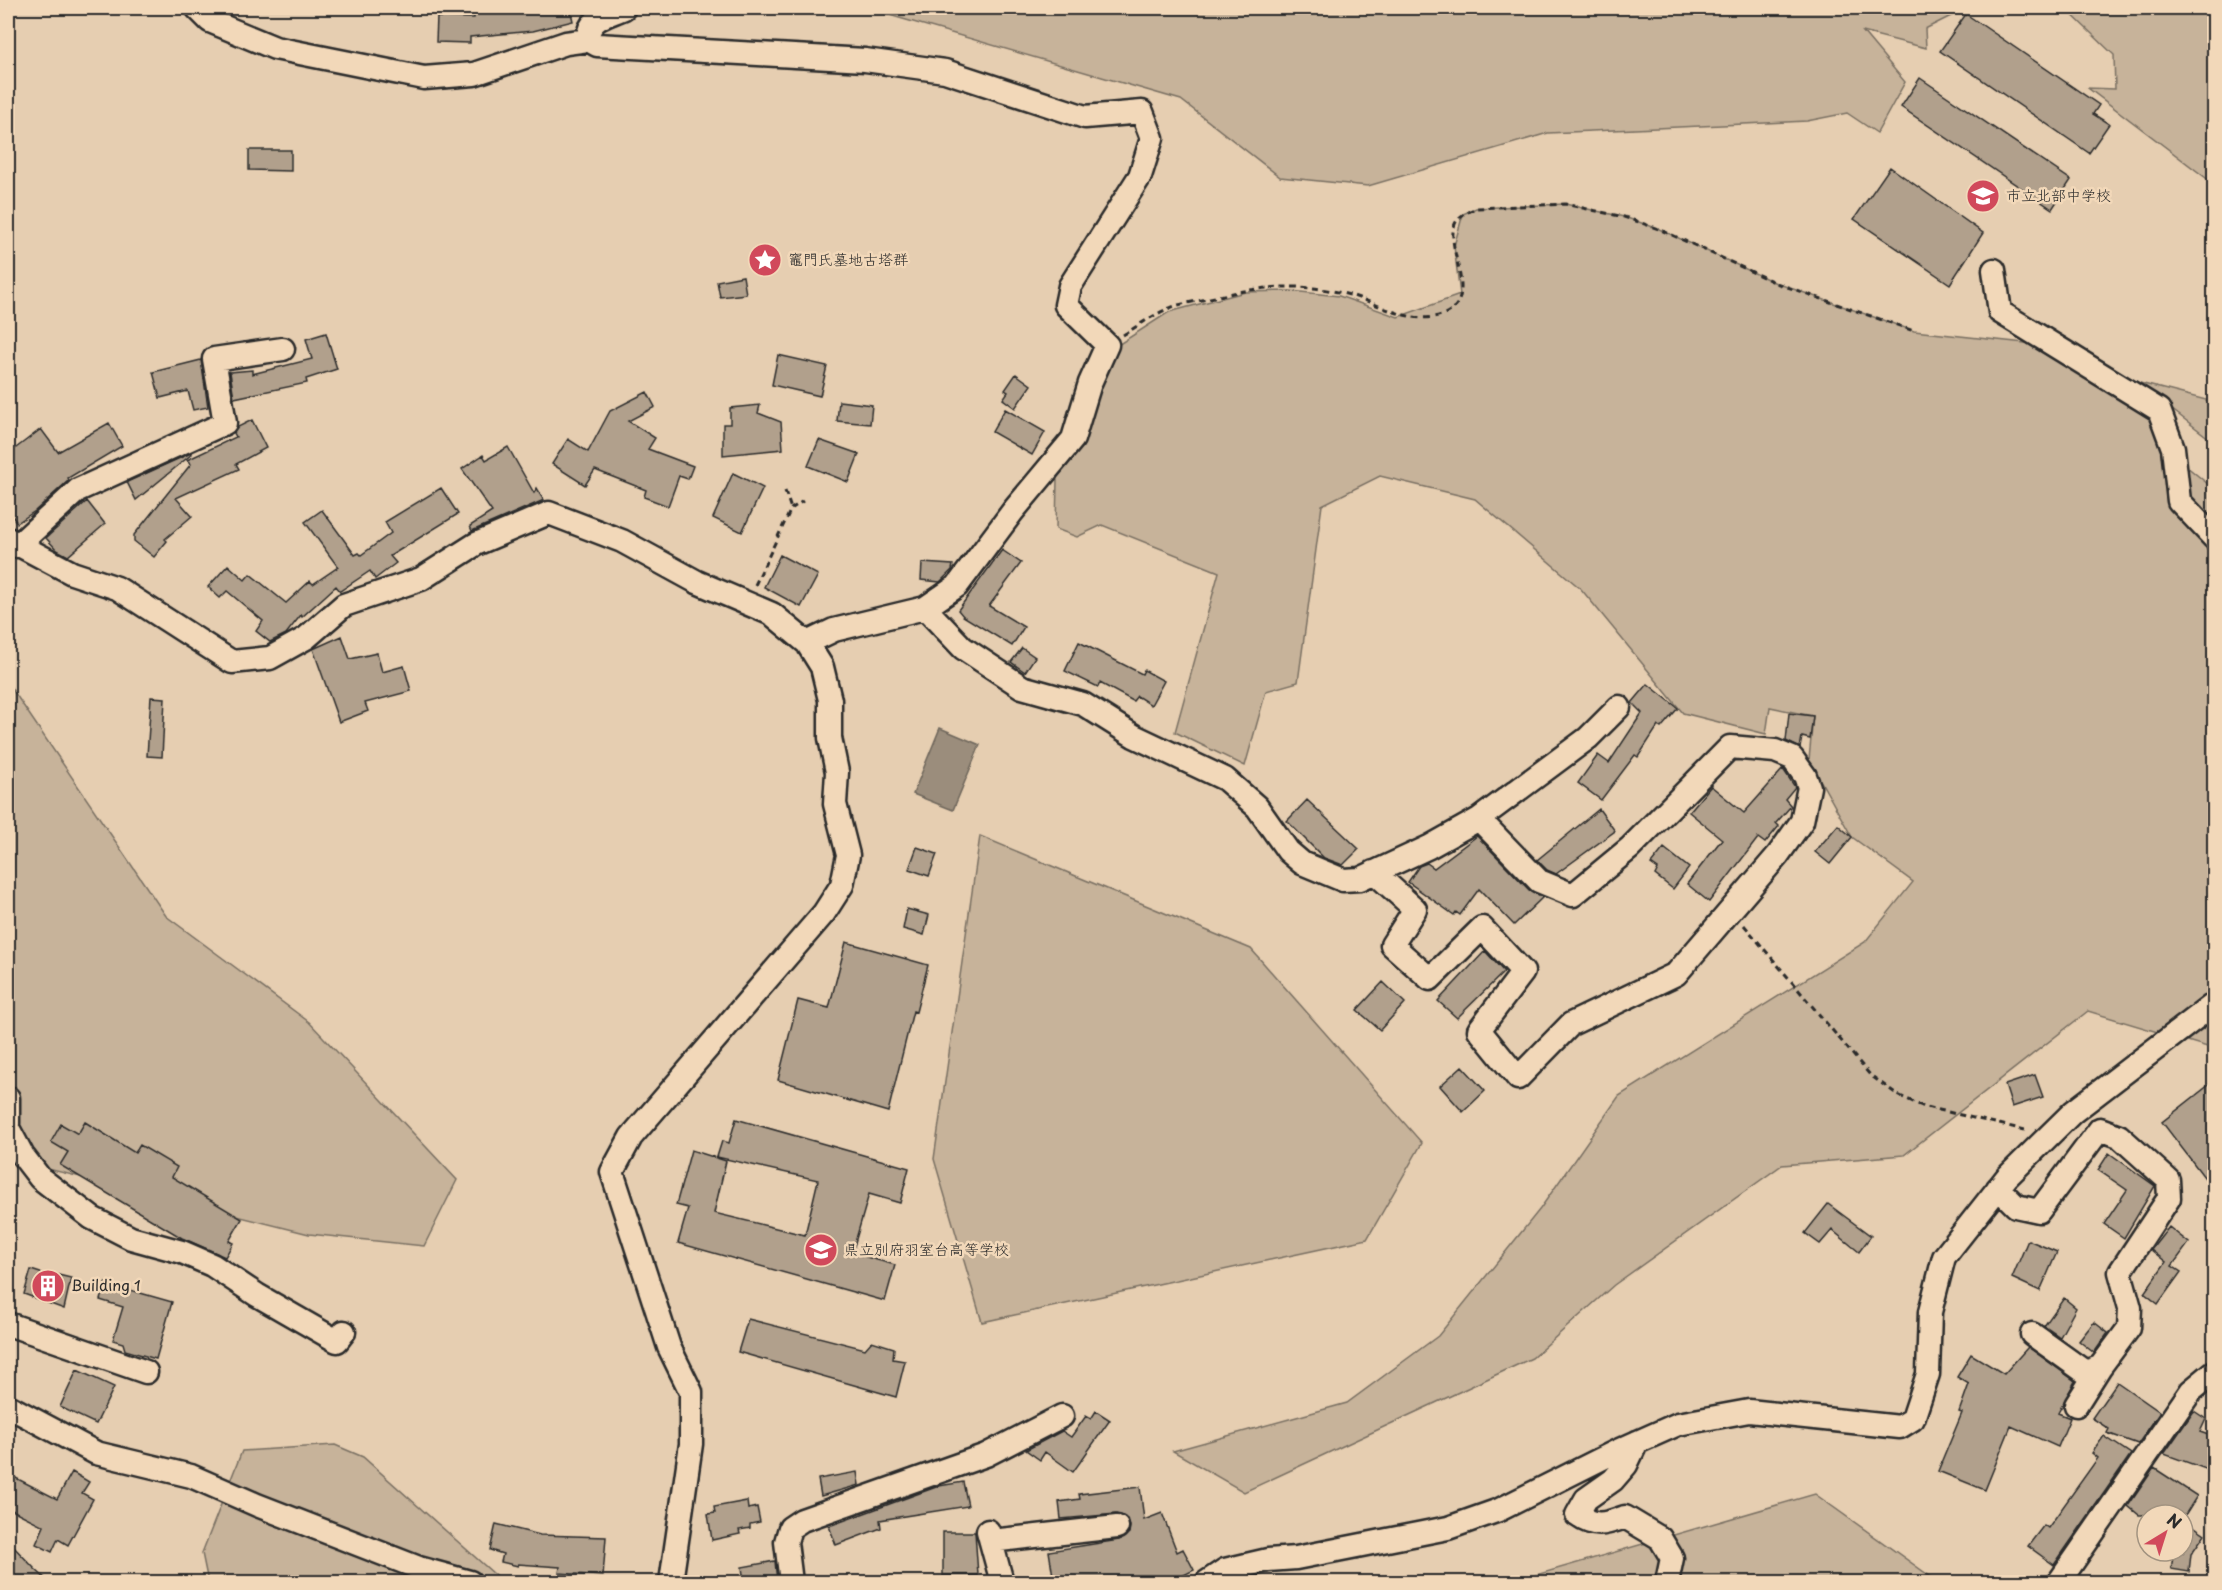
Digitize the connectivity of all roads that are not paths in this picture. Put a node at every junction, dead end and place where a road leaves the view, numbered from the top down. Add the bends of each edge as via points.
1 (197, 8) edge
2 (624, 8) edge
3 (588, 40) junction
4 (1994, 270) dead end
5 (283, 349) dead end
6 (2214, 538) edge
7 (12, 543) edge
8 (925, 608) junction
9 (807, 643) junction
10 (1619, 707) dead end
11 (1479, 819) junction
12 (1374, 872) junction
13 (2214, 1004) edge
14 (8, 1098) edge
15 (8, 1126) edge
16 (1998, 1188) junction
17 (8, 1324) edge
18 (344, 1332) dead end
19 (2032, 1334) dead end
20 (2100, 1367) junction
21 (146, 1372) dead end
22 (2214, 1372) edge
23 (2076, 1405) dead end
24 (8, 1406) edge
25 (1062, 1416) dead end
26 (1637, 1442) junction
27 (1117, 1527) dead end
28 (470, 1582) edge
29 (671, 1582) edge
30 (791, 1582) edge
31 (1002, 1582) edge
32 (1207, 1582) edge
33 (1667, 1582) edge
34 (2059, 1582) edge

1 - 3 street via 210,21 275,48 424,78 474,75 566,43
2 - 3 street via 591,24 587,29
3 - 8 street via 597,45 680,52 865,60 945,71 1085,117 1142,112 1152,138 1140,176 1070,286 1066,305 1107,345 1090,383 1073,439 957,586
4 - 6 street via 2000,312 2159,410 2173,448 2179,501
5 - 7 street via 214,359 225,423 78,490
7 - 9 street via 72,573 117,588 232,662 270,658 306,638 344,605 421,579 476,544 549,513 622,540 698,582 772,614
8 - 9 street via 834,630
8 - 12 street via 963,648 1022,687 1083,704 1134,736 1225,779 1257,807 1284,846 1302,863 1343,880 1360,879
9 - 29 street via 822,667 830,700 830,738 837,772 835,804 848,855 842,885 824,913 631,1137 612,1172 669,1347 691,1392 691,1444
10 - 11 street via 1588,738
11 - 12 street
11 - 12 street via 1539,881 1572,895 1630,848 1730,747 1775,751 1791,758 1805,776 1810,794 1803,821 1778,855 1676,974 1571,1024 1518,1078 1479,1030 1523,972 1482,928 1430,979 1392,945 1415,909
13 - 16 street via 2073,1112
14 - 15 street
15 - 18 street via 40,1178 92,1218 130,1238 183,1251 337,1341
16 - 20 street via 2016,1206 2039,1211 2100,1128 2119,1136 2168,1180 2169,1198 2120,1272 2130,1308 2129,1328
16 - 26 street via 1944,1257 1930,1312 1928,1374 1913,1419 1900,1427 1749,1411 1678,1424
17 - 21 street
19 - 20 street via 2085,1372
20 - 23 street
22 - 34 street via 2191,1391
24 - 28 street via 96,1453 191,1476 419,1568
25 - 30 street via 986,1455 802,1520 790,1528 786,1542
26 - 32 street via 1499,1510 1448,1528 1268,1560 1225,1570
26 - 33 street via 1626,1465 1613,1480 1586,1499 1577,1515 1589,1524 1625,1517 1660,1538 1672,1558
27 - 31 street via 989,1536

